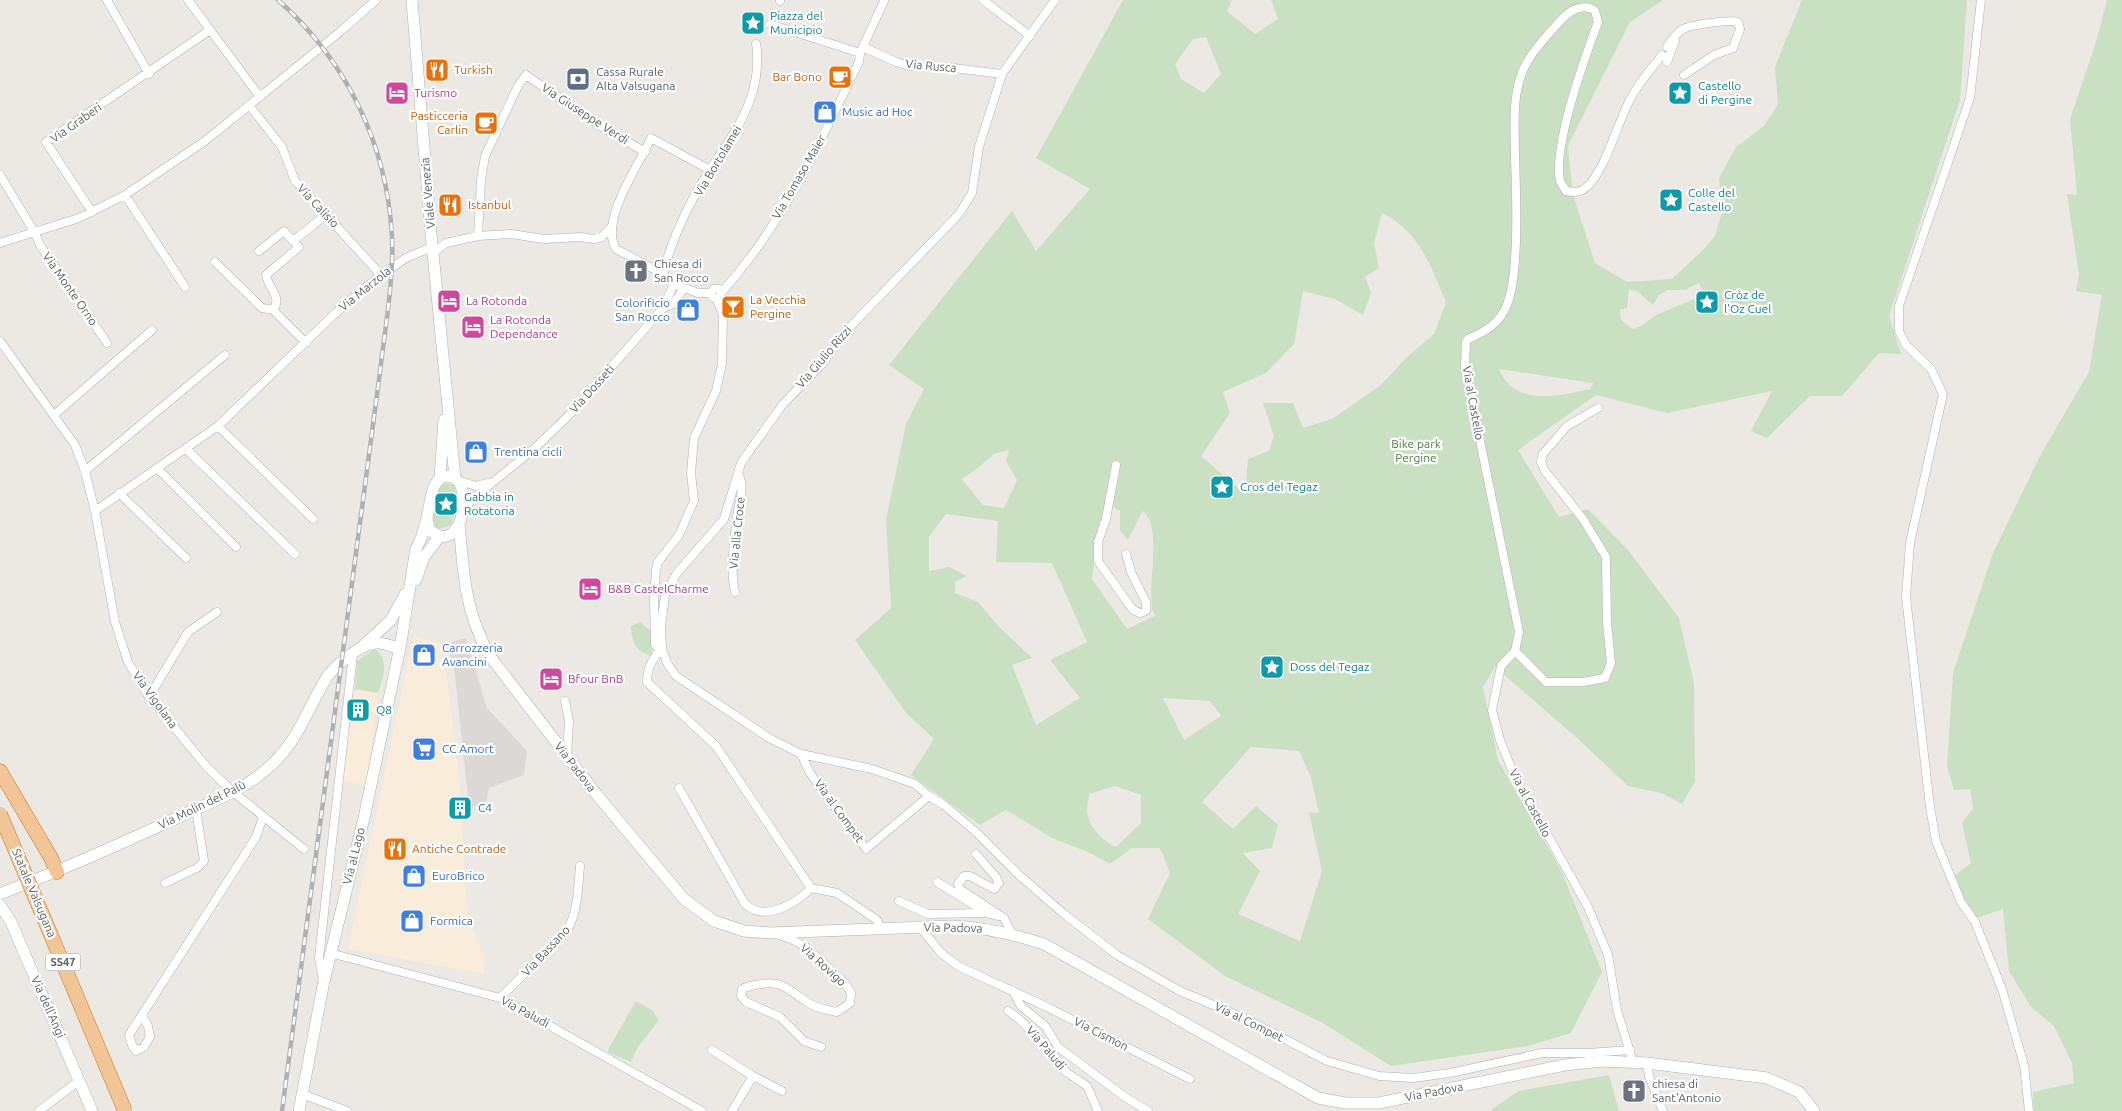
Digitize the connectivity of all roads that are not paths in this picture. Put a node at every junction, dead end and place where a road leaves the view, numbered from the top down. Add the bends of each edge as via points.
1 (107, 0) edge
2 (188, 0) edge
3 (376, 0) edge
4 (412, 0) edge
5 (884, 0) edge
6 (983, 0) edge
7 (1055, 0) edge
8 (1982, 0) edge
9 (770, 24) dead end
10 (210, 30) junction
11 (1678, 34) junction
12 (1030, 36) junction
13 (756, 44) dead end
14 (1667, 47) dead end
15 (862, 50) junction
16 (149, 74) junction
17 (1002, 74) junction
18 (1684, 75) dead end
19 (260, 97) junction
20 (249, 105) junction
21 (645, 152) junction
22 (710, 170) junction
23 (0, 175) edge
24 (125, 195) junction
25 (92, 212) junction
26 (327, 214) junction
27 (611, 227) junction
28 (35, 233) junction
29 (478, 236) junction
30 (293, 241) junction
31 (0, 243) edge
32 (446, 243) junction
33 (432, 247) junction
34 (259, 251) dead end
35 (215, 262) dead end
36 (381, 274) junction
37 (663, 274) junction
38 (674, 284) junction
39 (185, 287) dead end
40 (684, 288) junction
41 (716, 295) junction
42 (663, 308) junction
43 (273, 310) junction
44 (152, 330) dead end
45 (0, 341) edge
46 (107, 343) dead end
47 (306, 343) junction
48 (226, 355) dead end
49 (446, 386) junction
50 (1598, 408) dead end
51 (54, 415) junction
52 (218, 426) junction
53 (186, 449) junction
54 (1116, 465) dead end
55 (158, 469) junction
56 (85, 471) junction
57 (739, 475) junction
58 (440, 478) junction
59 (458, 480) junction
60 (495, 481) junction
61 (119, 493) junction
62 (95, 511) junction
63 (462, 512) junction
64 (427, 518) junction
65 (313, 519) dead end
66 (459, 524) junction
67 (443, 536) junction
68 (236, 547) dead end
69 (295, 554) dead end
70 (461, 554) junction
71 (1126, 554) dead end
72 (186, 558) dead end
73 (411, 578) junction
74 (735, 592) dead end
75 (409, 601) junction
76 (217, 612) dead end
77 (377, 633) junction
78 (400, 646) junction
79 (662, 649) junction
80 (1515, 651) junction
81 (353, 654) junction
82 (149, 696) junction
83 (565, 701) dead end
84 (801, 754) junction
85 (567, 756) junction
86 (0, 771) edge
87 (679, 788) dead end
88 (232, 792) junction
89 (929, 796) junction
90 (196, 809) junction
91 (0, 814) edge
92 (263, 817) junction
93 (0, 836) edge
94 (304, 849) dead end
95 (976, 854) dead end
96 (580, 866) dead end
97 (57, 872) junction
98 (166, 882) dead end
99 (937, 882) dead end
100 (811, 888) junction
101 (0, 894) edge
102 (899, 901) dead end
103 (0, 904) edge
104 (987, 913) junction
105 (1004, 918) junction
106 (920, 927) junction
107 (881, 929) junction
108 (770, 933) junction
109 (1012, 934) junction
110 (330, 954) junction
111 (324, 981) junction
112 (1012, 990) junction
113 (500, 998) junction
114 (1008, 1011) dead end
115 (142, 1015) dead end
116 (821, 1047) dead end
117 (712, 1050) dead end
118 (1630, 1050) junction
119 (1633, 1062) junction
120 (1647, 1063) junction
121 (753, 1076) junction
122 (1190, 1079) dead end
123 (80, 1080) junction
124 (782, 1091) dead end
125 (302, 1094) junction
126 (39, 1111) edge
127 (92, 1111) edge
128 (116, 1111) edge
129 (125, 1111) edge
130 (299, 1111) edge
131 (347, 1111) edge
132 (702, 1111) edge
133 (732, 1111) edge
134 (1098, 1111) edge
135 (1148, 1111) edge
136 (1662, 1111) edge
137 (1814, 1111) edge
138 (2029, 1111) edge

1 - 16 street
2 - 10 street
3 - 19 street
4 - 33 main road, Viale Venezia
5 - 15 street, Via Tomaso Maier
6 - 12 street
7 - 12 street, Via Giulio Rizzi
8 - 138 street via 1970,98 1899,306 1899,331 1906,345 1932,369 1943,394 1912,534 1906,597 1936,841 1961,902 1975,922 2002,989 2024,1065
9 - 15 street, Via Rusca
10 - 16 street, Via Graberi
10 - 19 street
11 - 14 street
11 - 18 street via 1687,27 1730,20 1736,21 1740,27 1733,48
11 - 80 street, Via al Castello via 1665,58 1631,96 1594,179 1578,192 1566,191 1560,182 1559,160 1563,133 1598,22 1596,11 1584,7 1571,11 1526,63 1517,88 1514,113 1515,265 1507,304 1499,320 1468,339 1465,348 1465,367 1520,632
12 - 17 street, Via Giulio Rizzi
13 - 22 street, Via Bortolamei via 756,80 747,111
15 - 17 street, Via Rusca via 910,66
15 - 41 street, Via Tomaso Maier via 859,62 795,188 758,247
16 - 25 street, Via Graberi via 46,142
17 - 57 street, Via Giulio Rizzi via 979,147 972,193 959,214 851,326 821,365 783,404 741,463
19 - 20 street
20 - 24 street via 205,141
20 - 26 street, Via Calisio via 282,147 295,181
21 - 22 street via 651,138
21 - 27 street
21 - 29 street, Via Giuseppe Verdi via 597,124 526,75 485,156
22 - 37 street, Via Bortolamei via 668,254
23 - 28 street, Via Monte Orno
24 - 25 street
24 - 39 street
25 - 28 street
26 - 30 street
26 - 36 street, Via Calisio
27 - 29 street via 602,237
27 - 37 street via 616,249
28 - 31 street
28 - 46 street, Via Monte Orno
29 - 32 street
30 - 34 street via 284,230
30 - 43 street via 299,247 266,275 276,294
32 - 33 street, Via Marzola
32 - 33 street
33 - 36 street, Via Marzola
33 - 49 main road, Viale Venezia
35 - 43 street via 262,308
36 - 47 street, Via Marzola
37 - 38 street
38 - 40 street
38 - 42 street, Via Dosseti
40 - 41 street
40 - 42 street via 673,304
41 - 79 street, Via al Compet via 723,315 722,364 716,391 694,438 691,473 694,501 679,535 658,562 656,570 656,645
42 - 60 street, Via Dosseti via 571,413
43 - 47 street
44 - 51 street
45 - 51 street, Via Vigolana
47 - 52 street, Via Marzola
48 - 56 street
49 - 58 main road, Viale Venezia
49 - 59 main road, Viale Venezia
50 - 80 street via 1567,426 1542,454 1542,462 1545,471 1583,519 1606,557 1611,663 1605,678 1583,682 1546,682
51 - 56 street, Via Vigolana via 74,445
52 - 53 street, Via Marzola
52 - 65 street
53 - 55 street, Via Marzola
53 - 69 street
54 - 71 street via 1106,519 1098,542 1098,561 1133,610 1140,613 1146,611 1146,602
55 - 61 street, Via Marzola
55 - 68 street
56 - 62 street, Via Vigolana
57 - 74 street, Via alla Croce via 743,484 732,581
57 - 79 street, Via Giulio Rizzi via 724,519 677,573 666,595 661,627
58 - 59 main road via 446,476
58 - 64 main road, Viale Venezia via 434,486
59 - 60 street via 476,486
59 - 63 main road, Viale Venezia via 464,494
60 - 63 street, Via Dosseti via 472,499
61 - 62 street, Via Marzola
61 - 72 street
62 - 82 street, Via Vigolana via 115,622 128,662
63 - 66 main road, Viale Venezia
64 - 67 main road via 429,529
64 - 73 main road, Viale Venezia via 416,549
66 - 67 main road via 453,534
66 - 70 main road, Via Padova
67 - 70 main road, Via Padova via 457,546
67 - 75 main road via 424,557
70 - 85 main road, Via Padova via 468,604 489,656
73 - 75 main road, Viale Venezia
73 - 77 main road via 397,613
75 - 78 main road, Via al Lago
76 - 82 street via 188,632
77 - 78 main road via 395,634
77 - 81 main road
78 - 81 main road via 373,644
78 - 110 main road, Via al Lago via 364,818
79 - 84 street, Via al Compet via 676,676 769,738
79 - 100 street via 653,658 647,682 716,746
80 - 118 street, Via al Castello via 1501,666 1492,710 1500,740 1514,775 1588,907 1608,955 1617,1010
81 - 88 main road, Via Molin del Palù via 328,674 298,733 280,757 258,777
81 - 111 street via 319,958
82 - 88 street, Via Vigolana via 207,767
83 - 85 street via 569,721
84 - 89 street, Via al Compet via 872,769 915,784
84 - 89 street, Via al Compet via 810,772 866,849
85 - 108 main road, Via Padova via 684,899 714,921 744,931
86 - 97 highway
87 - 100 street via 745,904 755,910 772,912 803,896
88 - 90 main road, Via Molin del Palù
88 - 92 street, Via Vigolana
89 - 118 street, Via al Compet via 944,805 1064,914 1117,955 1180,991 1244,1018 1327,1061 1379,1076 1413,1078 1542,1053
90 - 97 main road, Via Molin del Palù
90 - 98 street via 204,861 197,868
91 - 129 highway, Statale Valsugana / SS47, bridge
92 - 94 street, Via Vigolana
92 - 115 street via 256,837
93 - 128 highway, Statale Valsugana / SS47
95 - 105 street via 999,884 994,889 964,876 958,884 960,889
96 - 113 street, Via Bassano via 571,924
97 - 101 main road, Via Molin del Palù
99 - 104 street
100 - 107 street via 837,893 877,920
102 - 104 street via 928,914
103 - 123 main road, Via dell'Angi via 11,922
104 - 105 street
105 - 109 street
106 - 107 main road, Via Padova
106 - 109 main road, Via Padova via 973,927
106 - 112 street, Via Cismon via 941,953 958,966
107 - 108 main road, Via Padova
108 - 116 street, Via Rovigo via 806,947 845,983 851,993 850,1003 836,1012 827,1010 808,1004 782,985 771,982 748,986 742,989 741,996 746,1002 780,1017 804,1041
109 - 119 main road, Via Padova via 1053,948 1318,1098 1345,1103 1379,1103 1564,1065
110 - 111 main road, Via al Lago
110 - 113 street, Via Paludi
111 - 125 main road, Via al Lago
112 - 122 street, Via Cismon
112 - 135 street via 1021,1006 1046,1027 1058,1047
113 - 132 street, Via Paludi
114 - 134 street, Via Paludi via 1048,1048 1066,1072 1087,1086
117 - 121 street
118 - 119 street, Via al Castello
119 - 120 main road, Via Padova
120 - 136 street
120 - 137 main road, Via Padova via 1767,1078 1799,1092
121 - 124 street
121 - 133 street
123 - 126 street
123 - 127 main road, Via dell'Angi
125 - 130 main road, Via al Lago
125 - 131 street

